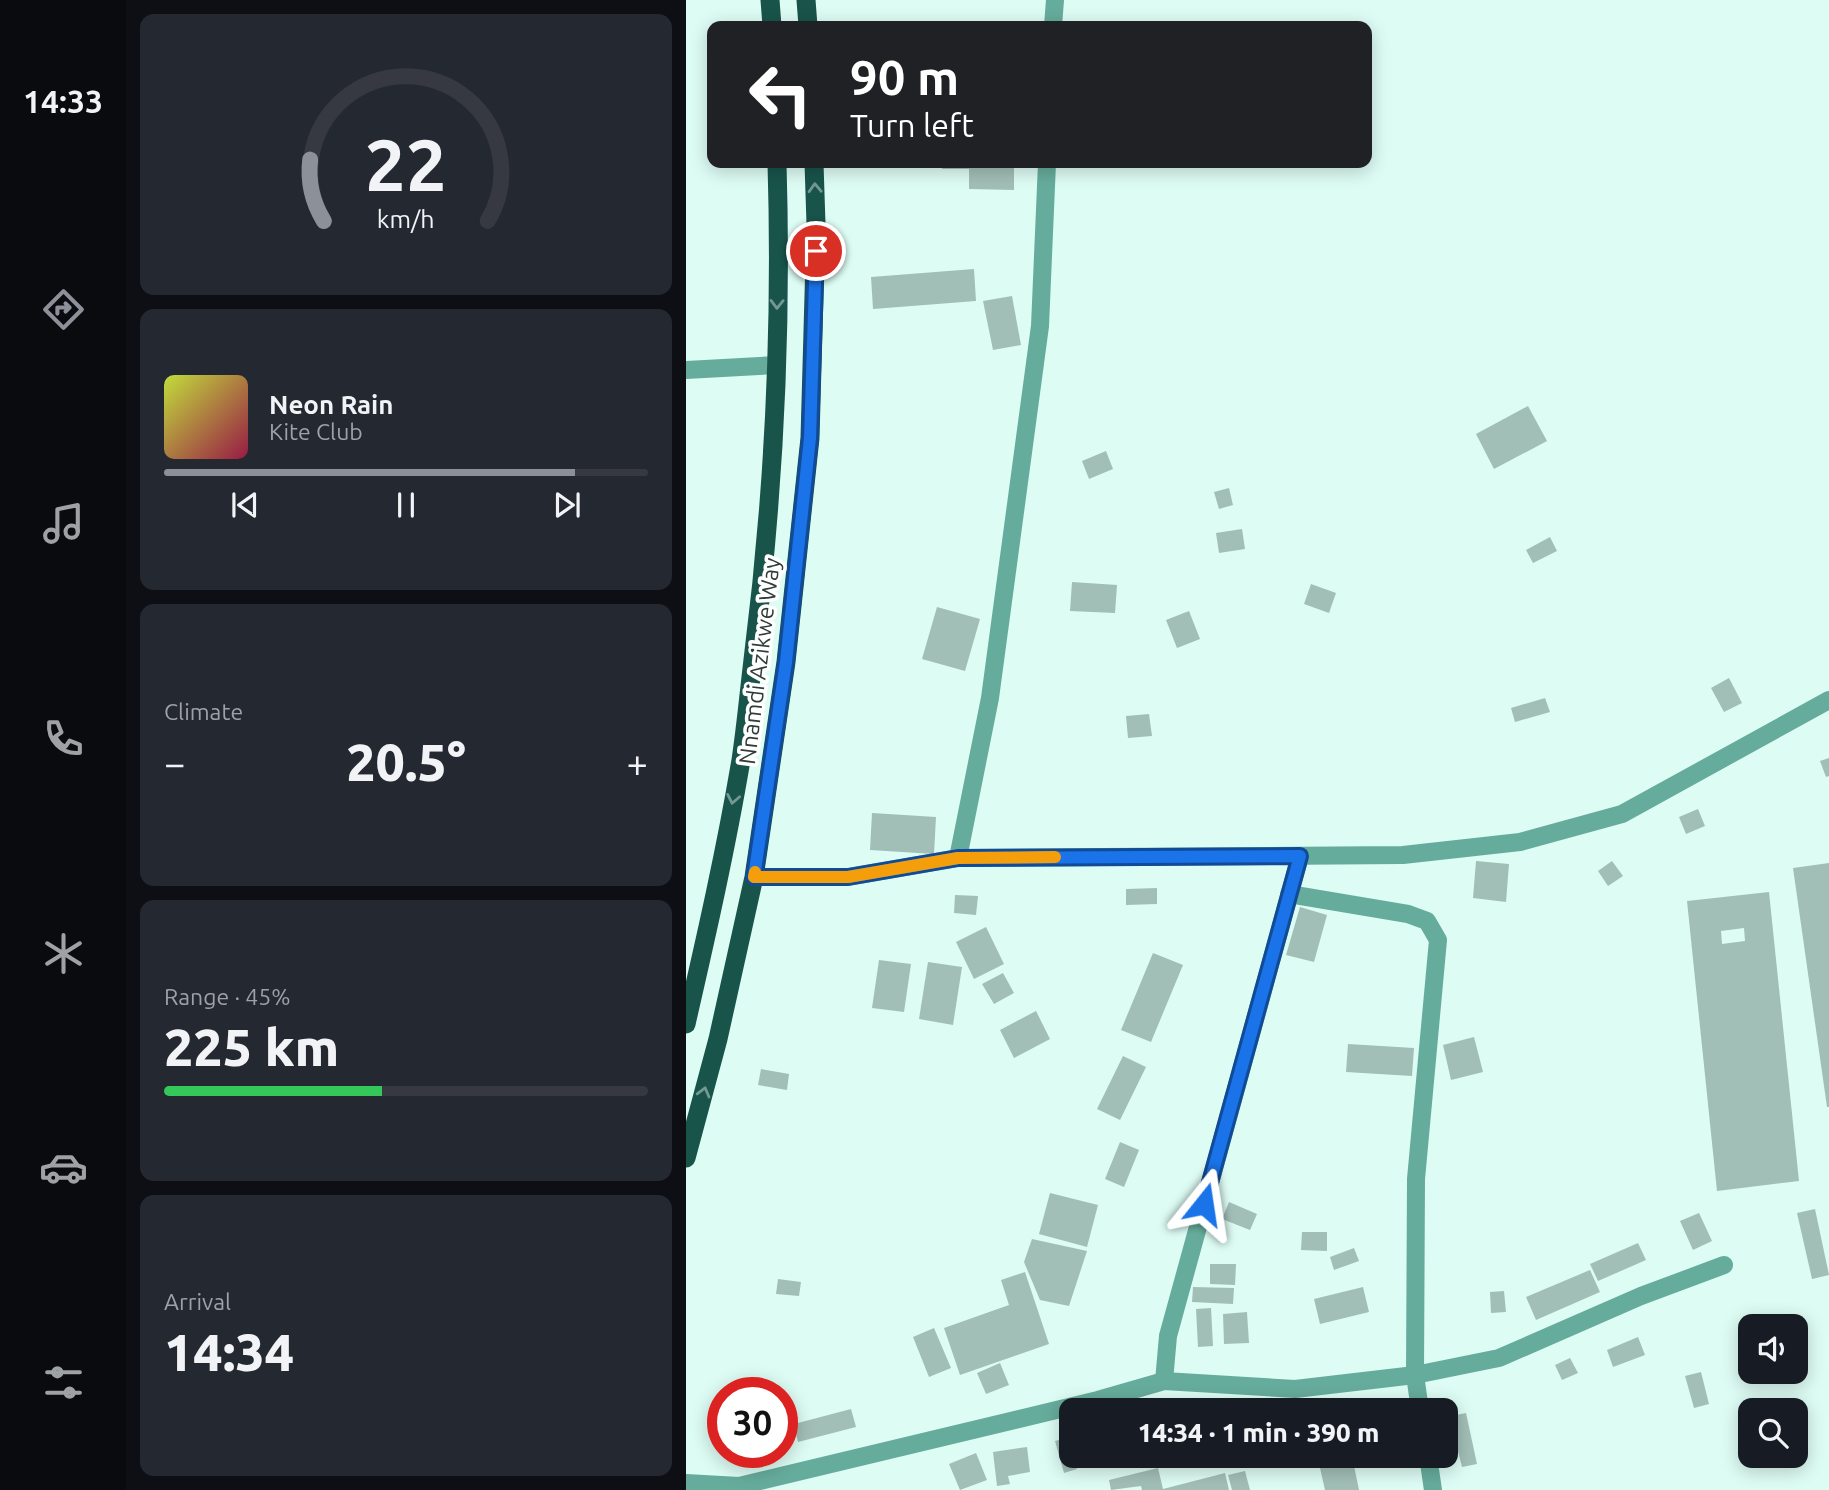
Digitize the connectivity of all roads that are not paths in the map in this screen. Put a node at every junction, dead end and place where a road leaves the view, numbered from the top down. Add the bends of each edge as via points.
1 (770, 0) edge
2 (806, 0) edge
3 (1055, 0) edge
4 (772, 21) edge
5 (808, 21) edge
6 (1053, 21) edge
7 (777, 168) edge
8 (814, 168) edge
9 (1047, 168) edge
10 (776, 365) junction
11 (686, 370) edge
12 (766, 557) junction
13 (797, 559) junction
14 (1829, 700) edge
15 (1300, 856) junction
16 (958, 858) junction
17 (754, 877) junction
18 (1289, 894) junction
19 (686, 1024) edge
20 (686, 1158) edge
21 (1724, 1265) dead end
22 (1415, 1375) junction
23 (1164, 1381) junction
24 (1418, 1398) edge
25 (1430, 1468) edge
26 (686, 1483) edge
27 (1433, 1490) edge

1 - 4 highway
2 - 5 highway
3 - 6 street
7 -> 10 highway, Nnamdi Azikwe Way
13 -> 8 highway, Nnamdi Azikwe Way via 810,438
9 - 16 street via 1040,327 990,698
10 - 11 street
10 - 12 highway, Nnamdi Azikwe Way
12 - 13 highway
12 -> 19 highway, Nnamdi Azikwe Way via 741,759
13 - 17 highway, Nnamdi Azikwe Way
14 - 15 street via 1622,814 1521,842 1403,855
15 - 16 street
15 - 18 street
16 - 17 street via 848,877
20 -> 17 highway, Nnamdi Azikwe Way
18 - 22 street via 1408,914 1427,921 1438,940 1416,1179
18 - 23 street via 1168,1336
21 - 22 street via 1499,1358
22 - 23 street via 1295,1389
22 - 24 street
23 - 26 street via 739,1486
25 - 27 street

